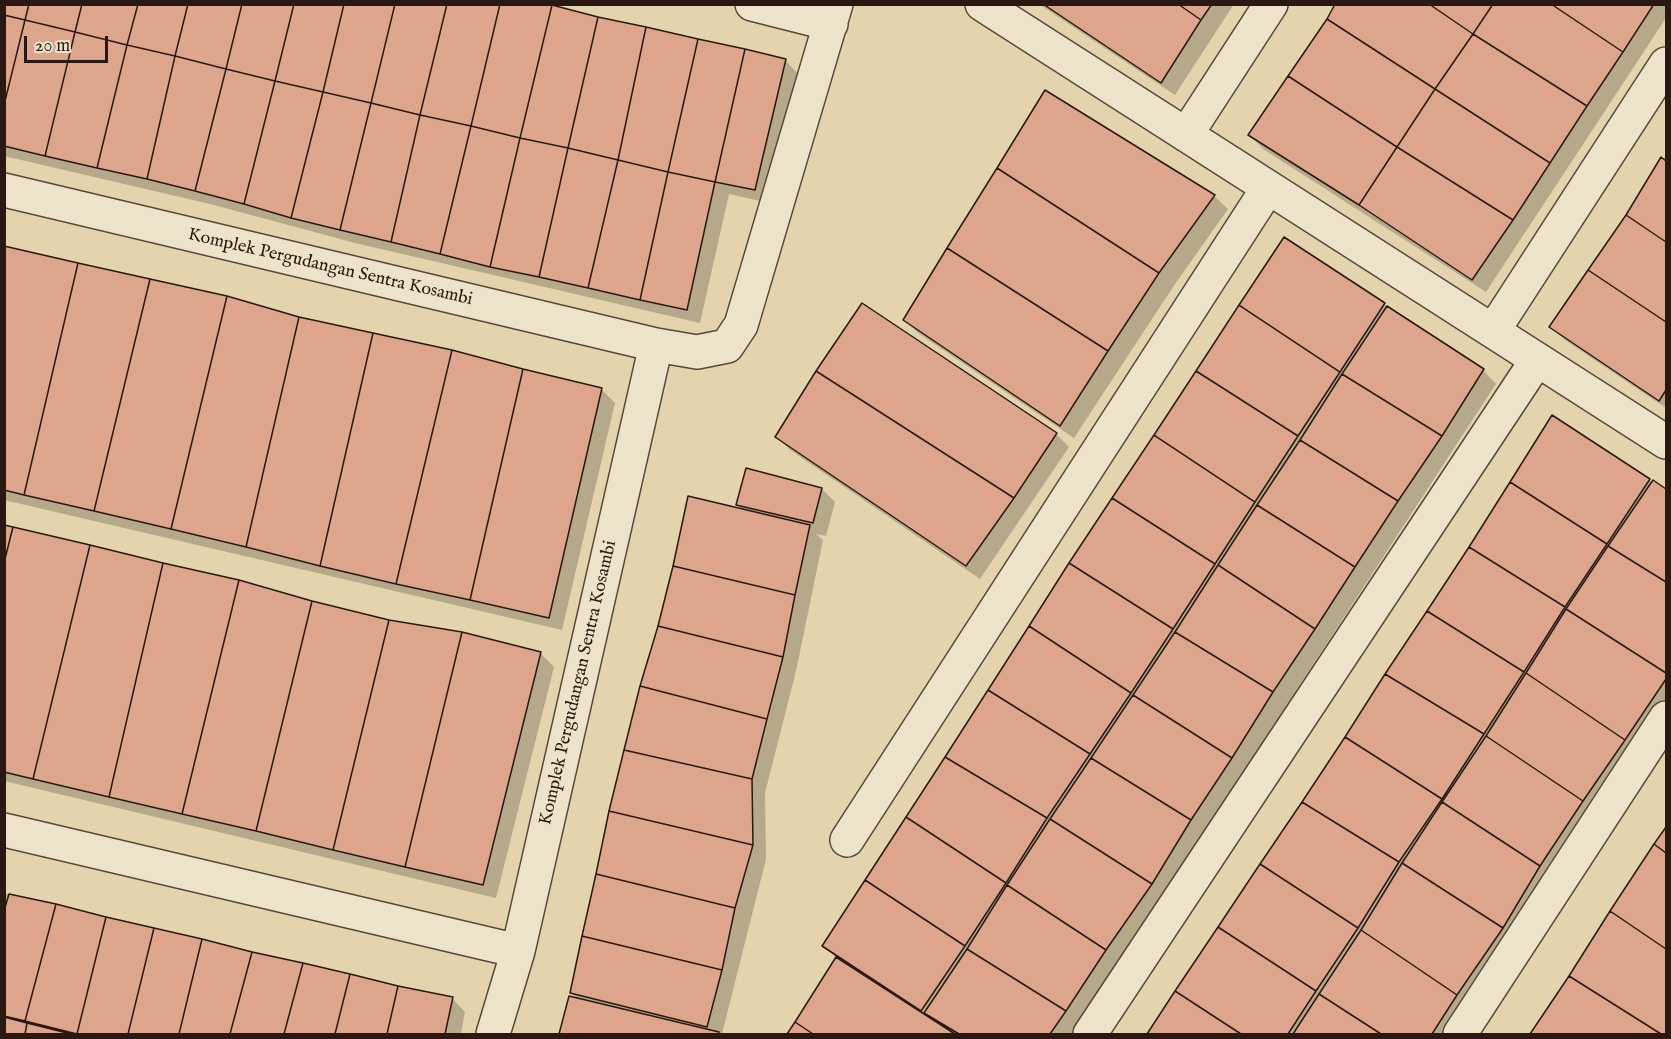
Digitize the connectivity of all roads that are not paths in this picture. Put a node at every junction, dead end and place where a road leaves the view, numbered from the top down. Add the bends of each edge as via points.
1 (752, 4) edge
2 (982, 4) edge
3 (1271, 4) edge
4 (834, 14) edge
5 (1666, 64) edge
6 (1186, 135) junction
7 (1268, 188) junction
8 (4, 190) edge
9 (1492, 331) junction
10 (656, 345) junction
11 (1537, 360) junction
12 (1666, 442) edge
13 (1666, 718) edge
14 (4, 830) edge
15 (847, 840) dead end
16 (518, 951) junction
17 (493, 1035) edge
18 (1090, 1035) edge
19 (1460, 1035) edge

1 - 4 lane, Komplek Pergudangan Sentra Kosambi
2 - 6 lane
3 - 6 lane
4 - 10 lane, Komplek Pergudangan Sentra Kosambi via 741,325 727,346 697,352
5 - 9 lane
6 - 7 lane
7 - 9 lane
7 - 15 lane
8 - 10 lane, Komplek Pergudangan Sentra Kosambi
9 - 11 lane
10 - 16 lane, Komplek Pergudangan Sentra Kosambi
11 - 12 lane
11 - 18 lane
13 - 19 lane
14 - 16 lane
16 - 17 lane, Komplek Pergudangan Sentra Kosambi

